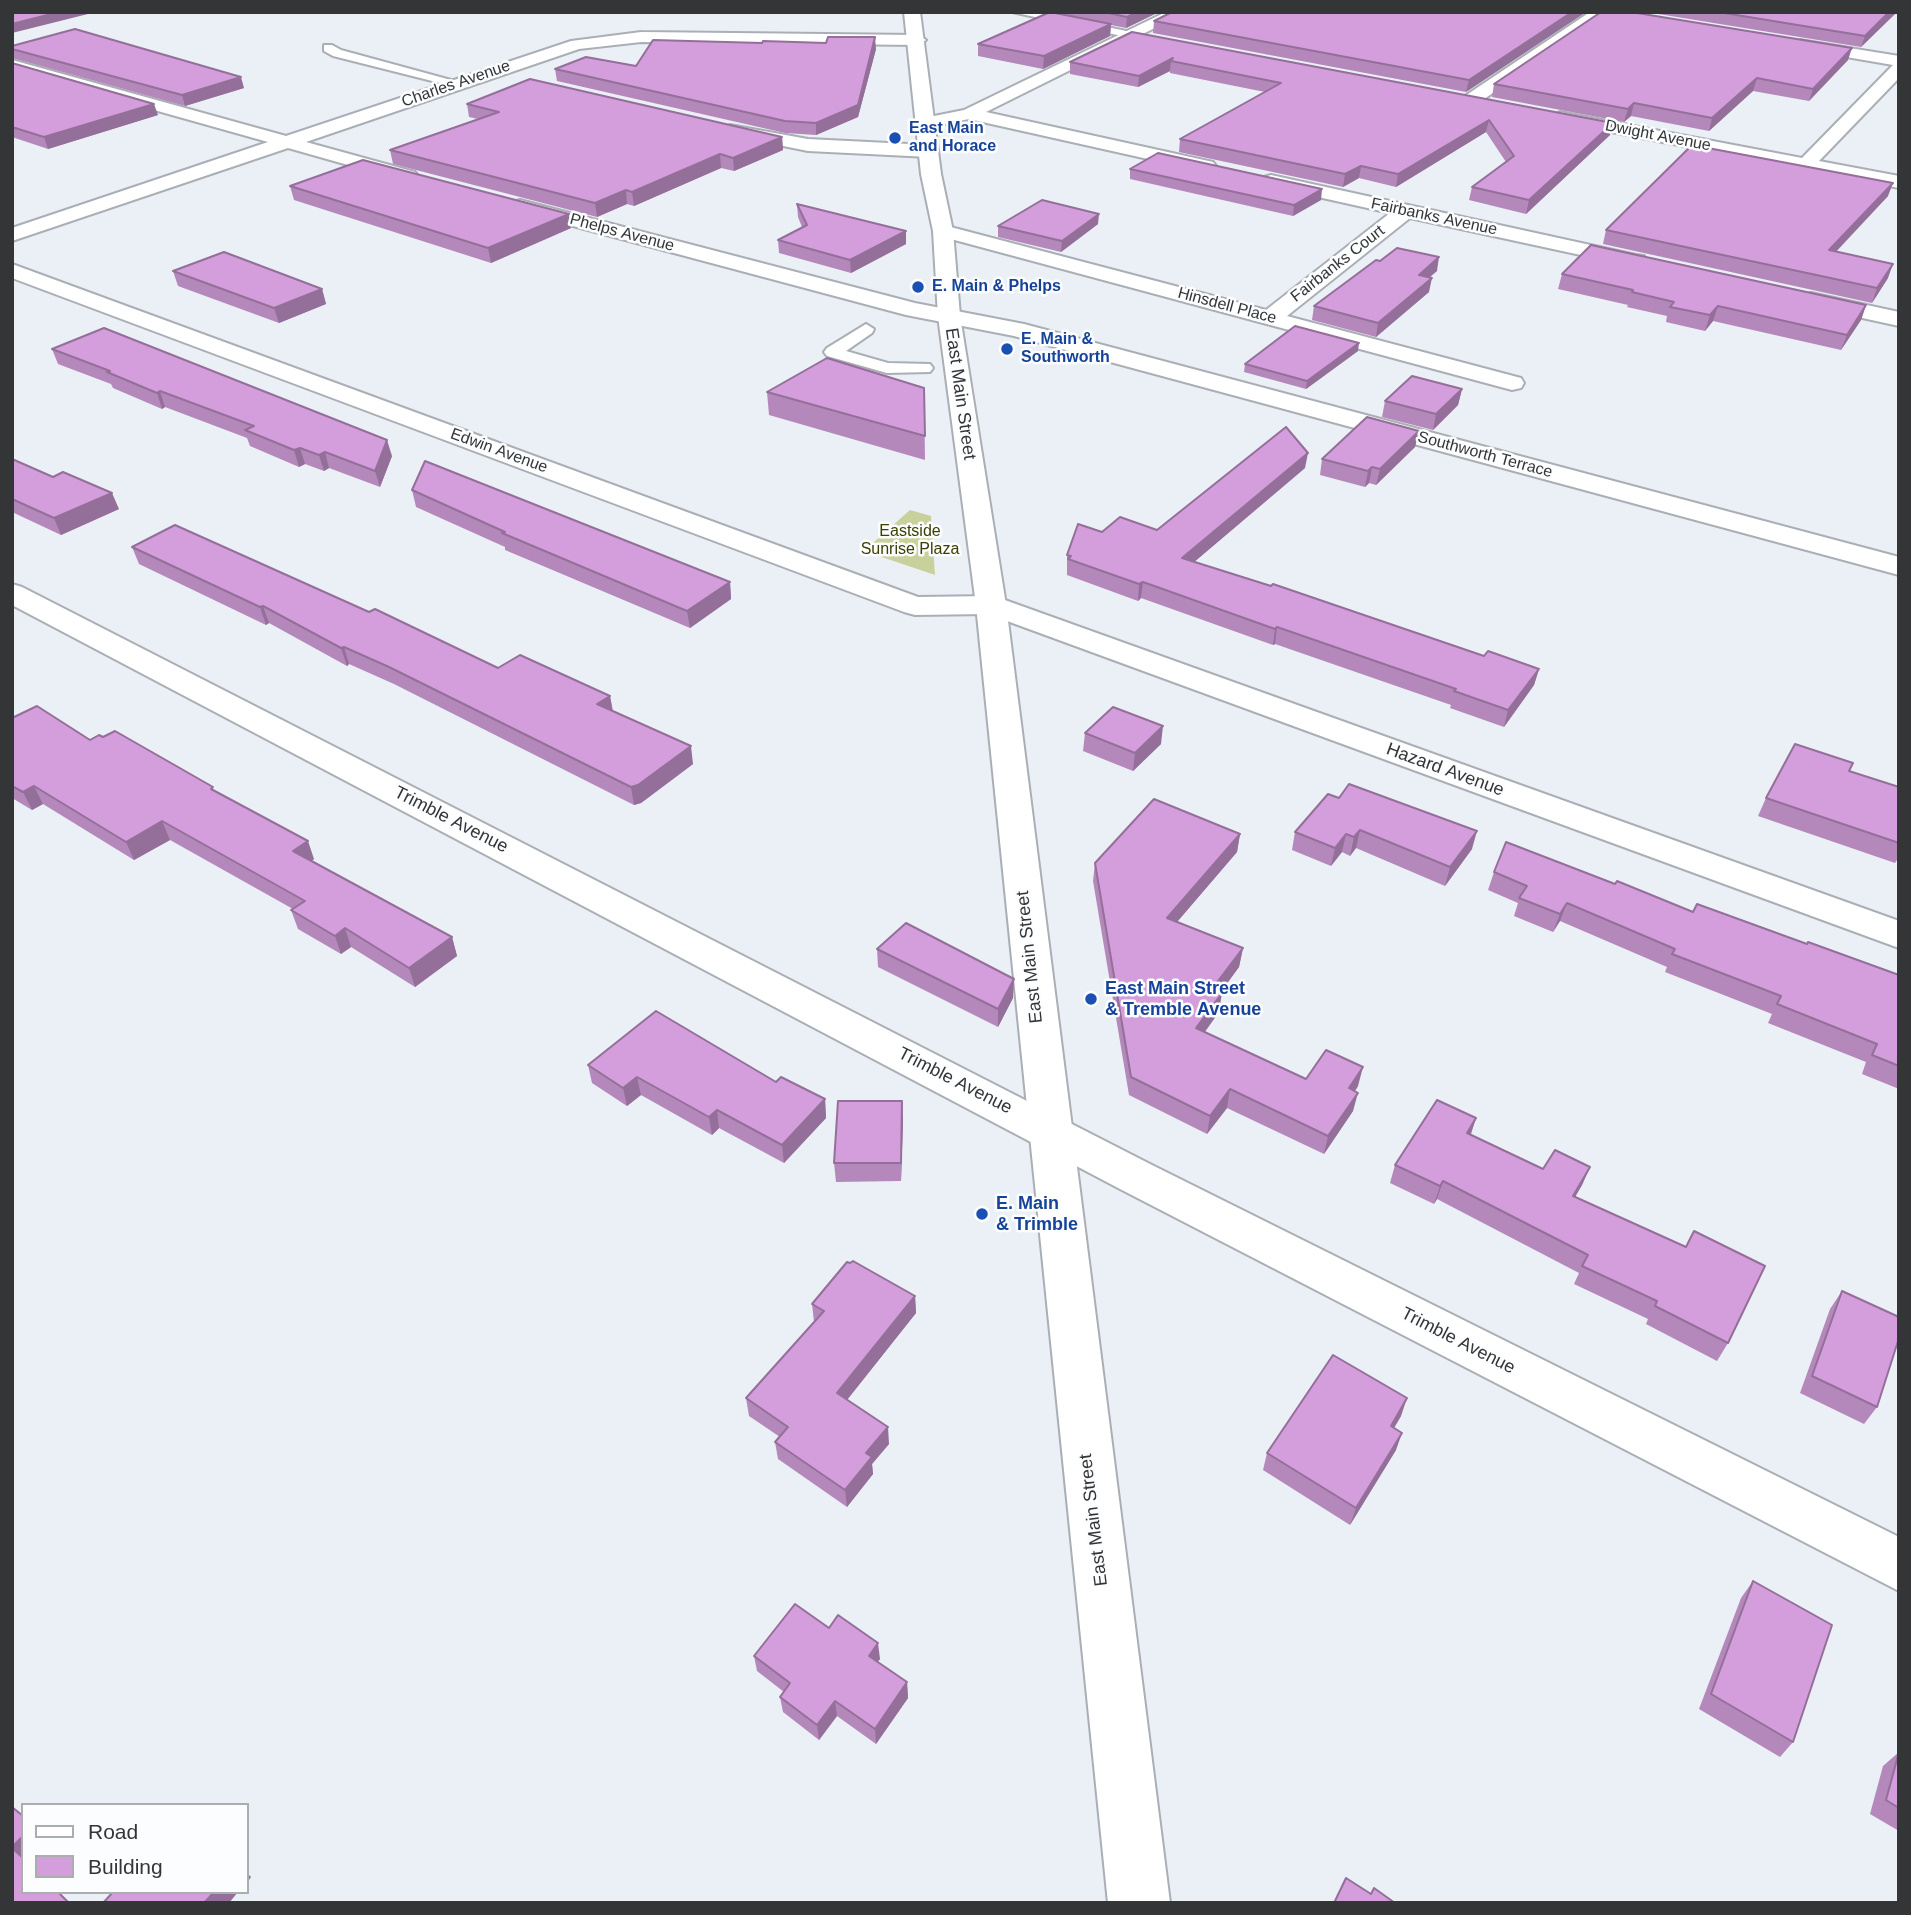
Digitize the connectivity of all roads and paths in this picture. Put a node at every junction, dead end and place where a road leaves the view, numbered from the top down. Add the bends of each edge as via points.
1 (1017, 12) edge
2 (1075, 12) edge
3 (1179, 12) edge
4 (1600, 12) edge
5 (1619, 16) edge
6 (1057, 20) junction
7 (915, 26) edge
8 (1129, 35) junction
9 (1777, 41) edge
10 (1161, 42) edge
11 (328, 48) dead end
12 (1899, 61) edge
13 (12, 65) edge
14 (1899, 68) edge
15 (486, 73) junction
16 (527, 82) edge
17 (456, 83) junction
18 (1498, 106) edge
19 (1538, 113) edge
20 (968, 114) junction
21 (716, 127) edge
22 (927, 136) junction
23 (283, 143) junction
24 (1805, 164) junction
25 (1229, 172) edge
26 (1256, 178) edge
27 (422, 180) edge
28 (1899, 182) edge
29 (502, 201) edge
30 (1406, 211) junction
31 (943, 231) junction
32 (12, 235) edge
33 (1659, 266) edge
34 (12, 270) edge
35 (1792, 295) edge
36 (949, 316) junction
37 (1270, 318) junction
38 (1899, 319) edge
39 (866, 329) dead end
40 (924, 368) dead end
41 (1511, 383) dead end
42 (1899, 565) edge
43 (12, 593) edge
44 (991, 605) junction
45 (1899, 935) edge
46 (1049, 1130) junction
47 (1899, 1565) edge
48 (1139, 1903) edge

1 - 6 lane
2 - 6 lane
3 - 8 street
4 - 5 street
4 - 18 street via 1464,99
6 - 8 lane
7 - 15 street, Charles Avenue via 621,38 564,47
7 - 22 street, East Main Street
8 - 10 street
8 - 20 street
9 - 12 street
11 - 17 lane
13 - 23 street
14 - 24 street
15 - 16 street
15 - 17 street, Charles Avenue
17 - 23 street, Charles Avenue
19 - 24 street, Dwight Avenue
20 - 22 street
20 - 25 street
21 - 22 street via 808,145
22 - 31 street, East Main Street
23 - 27 street
23 - 32 street, Charles Avenue
24 - 28 street, Dwight Avenue
26 - 30 street, Fairbanks Avenue
29 - 36 street, Phelps Avenue
30 - 33 street, Fairbanks Avenue
30 - 37 street, Fairbanks Court
31 - 36 street, East Main Street
31 - 37 street, Hinsdell Place
34 - 44 street, Edwin Avenue via 915,606
35 - 38 street
36 - 42 street, Southworth Terrace via 1029,332
36 - 44 street, East Main Street
37 - 41 street, Hinsdell Place
39 - 40 lane via 833,352 887,368
43 - 46 street, Trimble Avenue
44 - 45 street, Hazard Avenue
44 - 46 street, East Main Street
46 - 47 street, Trimble Avenue
46 - 48 street, East Main Street

